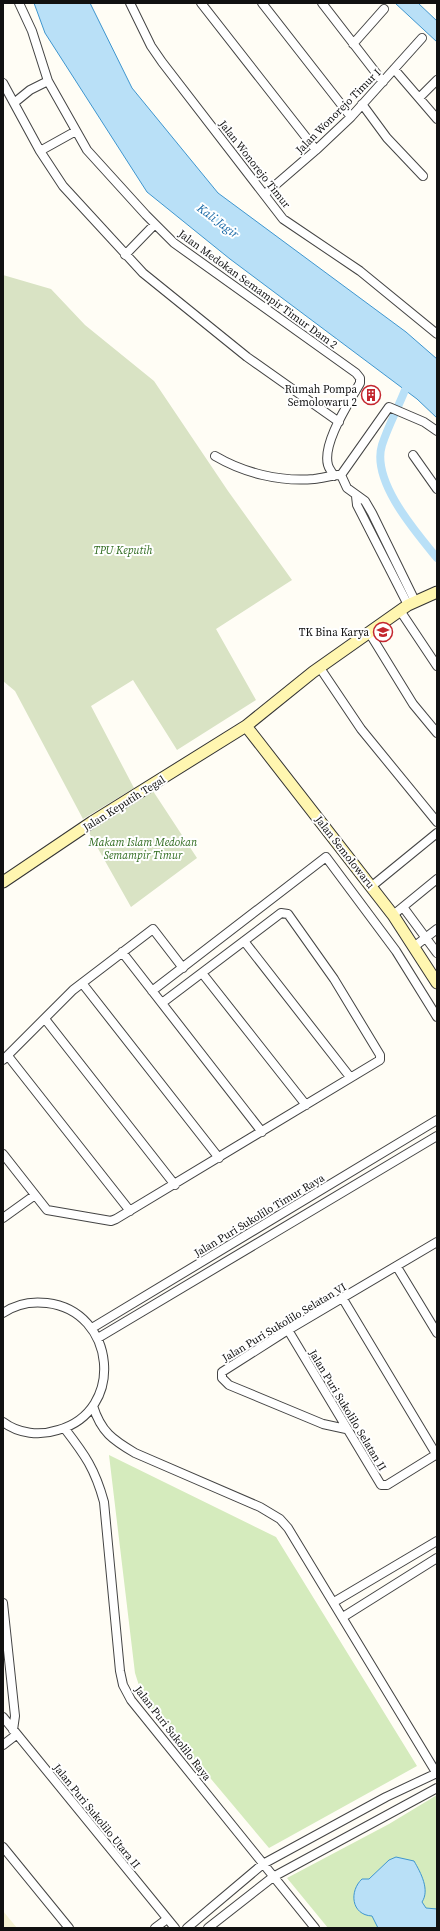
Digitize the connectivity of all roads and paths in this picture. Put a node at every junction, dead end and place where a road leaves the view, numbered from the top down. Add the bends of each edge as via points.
1 (20, 3) edge
2 (130, 3) edge
3 (201, 3) edge
4 (262, 3) edge
5 (324, 4) edge
6 (384, 9) dead end
7 (422, 38) dead end
8 (353, 44) junction
9 (394, 69) junction
10 (48, 80) junction
11 (437, 80) edge
12 (383, 82) junction
13 (3, 83) edge
14 (419, 98) junction
15 (14, 103) junction
16 (362, 104) junction
17 (351, 117) junction
18 (437, 119) edge
19 (76, 131) junction
20 (316, 150) junction
21 (40, 151) junction
22 (422, 176) dead end
23 (265, 194) junction
24 (154, 224) junction
25 (125, 255) junction
26 (437, 334) edge
27 (338, 422) junction
28 (437, 431) edge
29 (413, 455) dead end
30 (215, 456) dead end
31 (338, 476) junction
32 (437, 488) edge
33 (436, 594) edge
34 (408, 606) junction
35 (370, 634) junction
36 (437, 666) edge
37 (320, 668) junction
38 (246, 726) junction
39 (437, 734) edge
40 (437, 822) edge
41 (437, 833) edge
42 (437, 878) edge
43 (3, 882) edge
44 (372, 886) junction
45 (403, 907) junction
46 (393, 914) junction
47 (437, 929) edge
48 (426, 938) junction
49 (244, 941) junction
50 (415, 946) junction
51 (122, 952) junction
52 (437, 953) edge
53 (183, 968) junction
54 (202, 973) junction
55 (82, 983) junction
56 (437, 983) edge
57 (152, 991) junction
58 (162, 1003) junction
59 (437, 1017) edge
60 (45, 1019) junction
61 (5, 1058) edge
62 (350, 1078) junction
63 (306, 1105) junction
64 (437, 1120) edge
65 (262, 1132) junction
66 (437, 1136) edge
67 (3, 1154) edge
68 (219, 1158) junction
69 (175, 1185) junction
70 (35, 1195) junction
71 (293, 1207) junction
72 (130, 1211) junction
73 (3, 1218) edge
74 (298, 1219) junction
75 (437, 1242) edge
76 (397, 1267) junction
77 (343, 1299) junction
78 (4, 1309) edge
79 (92, 1328) junction
80 (288, 1330) junction
81 (437, 1333) edge
82 (98, 1338) junction
83 (93, 1406) junction
84 (3, 1422) edge
85 (65, 1429) junction
86 (346, 1429) junction
87 (437, 1454) edge
88 (437, 1542) edge
89 (437, 1558) edge
90 (378, 1577) junction
91 (386, 1589) junction
92 (334, 1602) junction
93 (3, 1605) edge
94 (343, 1618) junction
95 (3, 1717) edge
96 (15, 1732) junction
97 (3, 1745) edge
98 (437, 1774) edge
99 (437, 1788) edge
100 (342, 1821) junction
101 (348, 1835) junction
102 (3, 1847) edge
103 (263, 1864) junction
104 (273, 1877) junction
105 (225, 1896) junction
106 (234, 1907) junction
107 (167, 1919) junction
108 (69, 1928) edge
109 (155, 1928) edge
110 (175, 1928) edge
111 (187, 1928) edge
112 (208, 1928) edge
113 (315, 1928) edge

1 - 10 street, Jalan Medokan Semampir Timur Dam 2
2 - 23 street, Jalan Wonorejo Timur via 151,46 162,62
3 - 20 street
4 - 17 street
5 - 8 street
6 - 8 street
7 - 9 street, Jalan Wonorejo Timur I
8 - 12 street
9 - 12 street, Jalan Wonorejo Timur I
9 - 14 street
10 - 15 street
10 - 19 street, Jalan Medokan Semampir Timur Dam 2
11 - 14 street
12 - 16 street, Jalan Wonorejo Timur I
13 - 15 street
14 - 18 street
15 - 21 street
16 - 17 street, Jalan Wonorejo Timur I
16 - 22 street via 387,138
17 - 20 street, Jalan Wonorejo Timur I
19 - 21 street
19 - 24 street, Jalan Medokan Semampir Timur Dam 2 via 87,150
20 - 23 street, Jalan Wonorejo Timur I
21 - 25 street via 63,186
23 - 26 street, Jalan Wonorejo Timur via 283,219 360,271
24 - 25 street
24 - 27 street, Jalan Medokan Semampir Timur Dam 2 via 174,243 356,373 360,383
25 - 27 street via 143,274 248,357
27 - 31 street, Jalan Medokan Semampir Timur Dam 2 via 327,451 328,466
28 - 31 street via 424,422 389,407
29 - 32 street
30 - 31 street via 245,471 270,477 312,479
31 - 34 street, Jalan Medokan Semampir Timur Dam 2 via 356,496 357,505
33 - 34 main road, Jalan Keputih Tegal
34 - 35 main road, Jalan Keputih Tegal
34 - 36 street
35 - 37 main road, Jalan Keputih Tegal
35 - 39 street via 413,704
37 - 38 main road, Jalan Keputih Tegal
37 - 40 street via 361,729
38 - 43 main road, Jalan Keputih Tegal via 92,822
38 - 44 main road, Jalan Semolowaru
41 - 44 street
42 - 45 street
44 - 46 main road, Jalan Semolowaru
45 - 46 street
45 - 48 street
46 - 50 main road, Jalan Semolowaru
47 - 48 street
48 - 50 street
48 - 52 street
49 - 54 street
49 - 62 street
49 - 62 street via 281,913 288,914 334,979 380,1055 380,1060
50 - 56 main road, Jalan Semolowaru
51 - 53 street via 152,929
51 - 55 street
51 - 57 street
53 - 57 street
53 - 59 street via 326,857 396,951
54 - 58 street
54 - 63 street
55 - 60 street
55 - 68 street
57 - 58 street
58 - 65 street
60 - 61 street
60 - 69 street
61 - 72 street
62 - 63 street
63 - 65 street
64 - 71 street, Jalan Puri Sukolilo Timur Raya
65 - 68 street
66 - 74 street
67 - 70 street
68 - 69 street
69 - 72 street
70 - 72 street via 47,1210 111,1221
70 - 73 street
71 - 74 street
71 - 79 street, Jalan Puri Sukolilo Timur Raya
74 - 82 street
75 - 76 street, Jalan Puri Sukolilo Selatan VI
76 - 77 street, Jalan Puri Sukolilo Selatan VI
76 - 81 street
77 - 80 street, Jalan Puri Sukolilo Selatan VI
77 - 87 street
78 - 79 street via 29,1303 53,1303 74,1312
79 - 82 street
80 - 86 street, Jalan Puri Sukolilo Selatan II
80 - 86 street, Jalan Puri Sukolilo Selatan VI via 224,1370 222,1378 228,1385 323,1424
82 - 83 street via 105,1373 103,1385
83 - 85 street
83 - 92 street via 101,1426 118,1443 135,1453 260,1506 280,1519
84 - 85 street via 21,1431 36,1434
85 - 103 street, Jalan Puri Sukolilo Raya via 98,1478 104,1502 120,1671 126,1691
86 - 87 street, Jalan Puri Sukolilo Selatan II via 376,1478 384,1486
88 - 90 street
89 - 91 street
90 - 91 street
90 - 92 street
91 - 94 street
92 - 94 street
93 - 96 street
94 - 98 street
95 - 96 street, Jalan Puri Sukolilo Utara II
96 - 97 street
96 - 107 street, Jalan Puri Sukolilo Utara II
98 - 100 street
99 - 101 street
100 - 101 street
100 - 103 street
101 - 104 street
102 - 108 street
103 - 104 street, Jalan Puri Sukolilo Raya
103 - 105 street
104 - 106 street
104 - 113 street, Jalan Puri Sukolilo Raya
105 - 106 street
105 - 111 street
106 - 112 street
107 - 109 street
107 - 110 street, Jalan Puri Sukolilo Utara II

